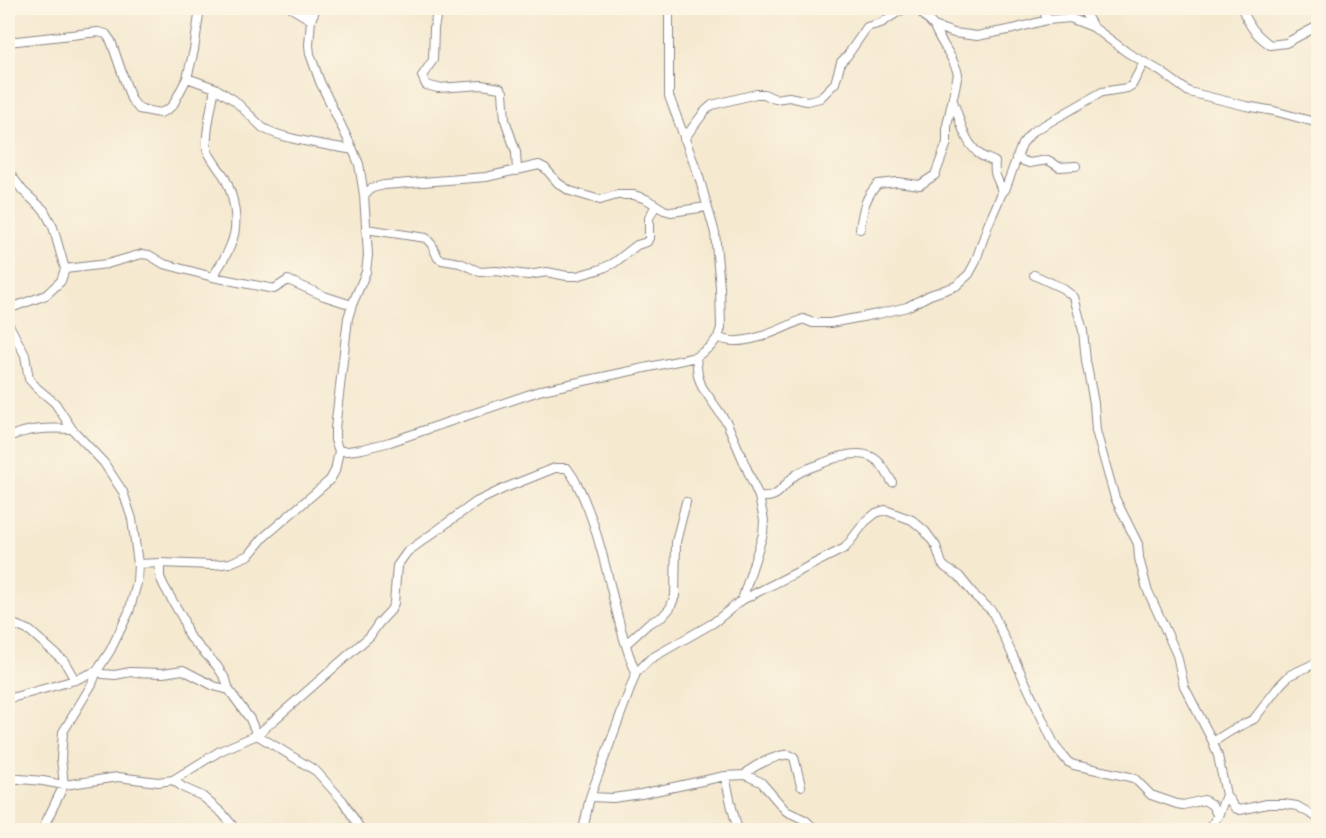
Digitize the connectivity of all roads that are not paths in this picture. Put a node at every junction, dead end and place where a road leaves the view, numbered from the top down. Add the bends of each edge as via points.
1 (200, 8) edge
2 (291, 8) edge
3 (307, 8) edge
4 (316, 8) edge
5 (438, 8) edge
6 (669, 8) edge
7 (908, 8) edge
8 (917, 8) edge
9 (1043, 8) edge
10 (1082, 8) edge
11 (1242, 8) edge
12 (311, 20) junction
13 (1047, 20) junction
14 (934, 26) junction
15 (1318, 26) edge
16 (1093, 27) junction
17 (8, 42) edge
18 (1144, 62) junction
19 (187, 78) junction
20 (215, 88) junction
21 (952, 101) junction
22 (1318, 123) edge
23 (684, 139) junction
24 (353, 150) junction
25 (1016, 158) junction
26 (1076, 166) dead end
27 (8, 171) edge
28 (517, 171) junction
29 (1002, 193) junction
30 (364, 195) junction
31 (656, 205) junction
32 (707, 207) junction
33 (366, 229) junction
34 (860, 229) dead end
35 (65, 269) junction
36 (1034, 275) dead end
37 (213, 277) junction
38 (352, 305) junction
39 (8, 309) edge
40 (8, 323) edge
41 (718, 337) junction
42 (696, 357) junction
43 (72, 429) junction
44 (8, 437) edge
45 (339, 451) junction
46 (892, 482) dead end
47 (759, 497) junction
48 (686, 502) dead end
49 (160, 563) junction
50 (138, 564) junction
51 (742, 600) junction
52 (8, 622) edge
53 (626, 644) junction
54 (1318, 662) edge
55 (97, 671) junction
56 (636, 673) junction
57 (75, 680) junction
58 (230, 690) junction
59 (8, 699) edge
60 (257, 735) junction
61 (1213, 742) junction
62 (745, 775) junction
63 (725, 776) junction
64 (8, 778) edge
65 (173, 780) junction
66 (64, 785) junction
67 (801, 786) dead end
68 (1227, 795) junction
69 (590, 798) junction
70 (1218, 816) junction
71 (1318, 818) edge
72 (42, 831) edge
73 (234, 831) edge
74 (361, 831) edge
75 (583, 831) edge
76 (738, 831) edge
77 (816, 831) edge
78 (1208, 831) edge

1 - 19 street
2 - 12 street
3 - 12 street
4 - 12 street
5 - 28 street via 433,60 422,76 426,85 500,88
6 - 23 street via 669,96
7 - 23 street via 867,27 841,62 835,83 820,98 775,99 756,94 712,105
8 - 14 street
9 - 13 street
10 - 16 street
11 - 15 street via 1256,35 1270,45 1286,43
12 - 24 street via 310,54
13 - 14 street via 977,36
13 - 16 street via 1070,18
14 - 21 street via 958,75
16 - 18 street
17 - 19 street via 106,34 131,99 139,109 167,110
18 - 22 street via 1189,92
18 - 25 street via 1131,85 1101,92 1032,132
19 - 20 street
20 - 24 street via 269,132
20 - 37 street via 207,149 229,186 236,216 232,243
21 - 29 street via 967,140 982,156 995,162 994,173
21 - 34 street via 947,143 935,175 920,185 878,184 865,202
23 - 32 street
24 - 30 street
25 - 26 street via 1029,163 1048,160 1059,167
25 - 29 street
27 - 35 street via 44,210
28 - 30 street via 384,185
28 - 31 street via 539,165 570,191 600,200 634,195
29 - 41 street via 975,263 956,286 907,307 878,314 830,323 803,319 758,338 734,341
30 - 33 street
31 - 32 street via 671,212
31 - 33 street via 649,218 647,242 608,266 577,276 480,272 438,258 426,238
32 - 41 street via 715,233 720,287
33 - 38 street via 366,272
35 - 37 street via 107,264 142,254
35 - 39 street via 61,281 46,295
36 - 61 street via 1074,297 1083,331 1096,431 1115,498 1138,544 1147,589 1177,655 1184,686
37 - 38 street via 274,289 288,280
38 - 45 street via 335,429
40 - 43 street via 25,356 29,379 55,403
41 - 42 street
42 - 45 street via 542,390 390,442
42 - 47 street via 702,387 727,423
43 - 44 street via 41,428
43 - 50 street via 104,463 123,492 132,519
45 - 49 street via 330,480 264,537 249,555 213,565
46 - 47 street via 874,458 854,454 794,476 772,497
47 - 51 street via 763,534
48 - 53 street via 676,542 675,596 670,608
49 - 50 street
49 - 58 street via 160,577 188,635 217,666
50 - 55 street via 129,612
51 - 56 street via 713,623 650,659
51 - 70 street via 845,548 876,513 885,510 912,520 936,546 942,564 992,611 1055,746 1068,762 1130,777 1151,795 1177,804 1204,800
52 - 57 street via 30,631 64,661
53 - 56 street
53 - 60 street via 596,529 577,482 567,468 555,468 476,502 407,552 397,566 391,610 370,636
54 - 61 street via 1290,675 1254,719
55 - 57 street
55 - 58 street via 115,675 183,670
55 - 66 street via 63,732
56 - 69 street
57 - 59 street
58 - 60 street
60 - 65 street via 220,750
60 - 74 street via 316,771 343,801
61 - 68 street
62 - 63 street
62 - 67 street via 756,766 792,755
62 - 77 street via 761,782 786,811 805,820
63 - 69 street via 642,794
63 - 76 street
64 - 66 street
65 - 66 street via 118,777
65 - 73 street via 202,796 223,814
66 - 72 street
68 - 70 street
68 - 71 street via 1240,810 1284,804 1297,806
69 - 75 street
70 - 78 street

